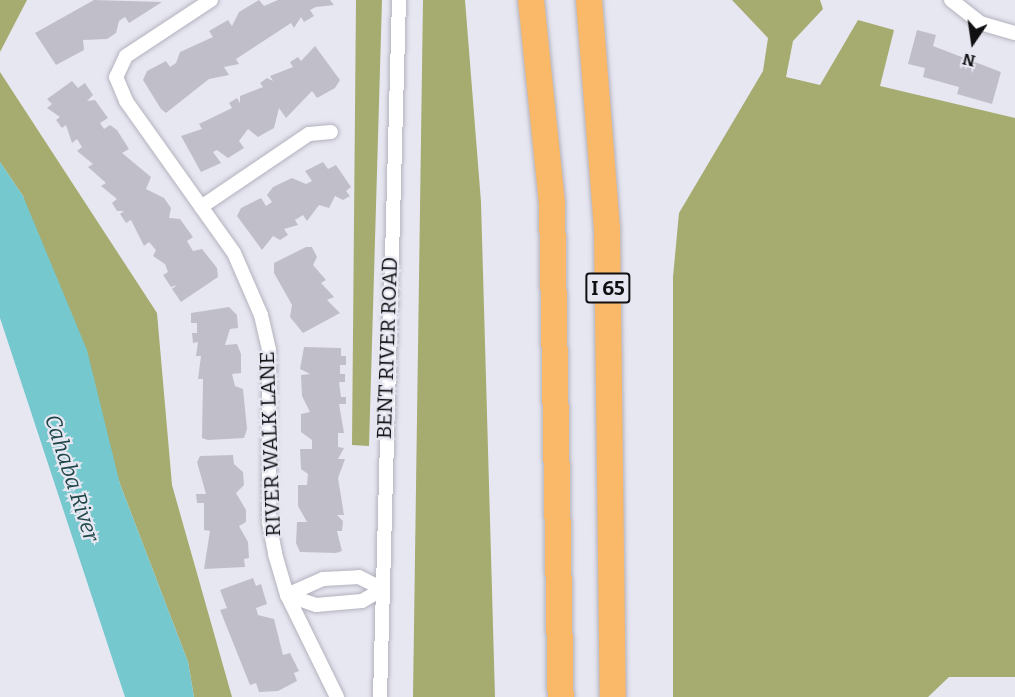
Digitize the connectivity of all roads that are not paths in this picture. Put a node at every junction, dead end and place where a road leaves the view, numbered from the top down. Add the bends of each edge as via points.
1 (211, 0) edge
2 (399, 0) edge
3 (531, 0) edge
4 (589, 0) edge
5 (951, 0) edge
6 (1015, 33) edge
7 (331, 132) dead end
8 (201, 207) junction
9 (383, 589) junction
10 (287, 595) junction
11 (337, 697) edge
12 (380, 697) edge
13 (561, 697) edge
14 (613, 697) edge

1 - 8 street, RIVER WALK LANE via 126,56 116,76 126,101
2 - 9 street, BENT RIVER ROAD
3 - 13 highway, I 65 via 552,203
4 - 14 highway, I 65 via 607,228
5 - 6 street via 980,23
7 - 8 street via 309,134
8 - 10 street, RIVER WALK LANE via 234,253 265,332 271,384 269,522
9 - 10 street via 362,601 316,605
9 - 10 street via 359,577 323,579
9 - 12 street, BENT RIVER ROAD
10 - 11 street, RIVER WALK LANE

